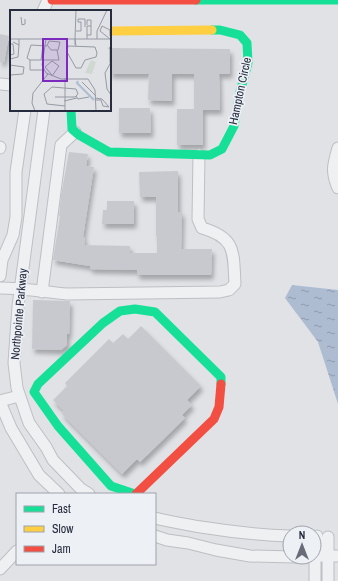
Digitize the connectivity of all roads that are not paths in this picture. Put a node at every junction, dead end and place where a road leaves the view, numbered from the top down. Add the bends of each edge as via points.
1 (52, 0) edge
2 (338, 0) edge
3 (43, 10) edge
4 (52, 10) edge
5 (111, 31) edge
6 (25, 111) edge
7 (44, 111) edge
8 (71, 111) edge
9 (75, 132) junction
10 (338, 148) edge
11 (200, 155) junction
12 (338, 188) edge
13 (0, 276) edge
14 (0, 288) edge
15 (21, 288) junction
16 (42, 292) junction
17 (20, 396) junction
18 (0, 402) edge
19 (12, 428) junction
20 (0, 430) edge
21 (73, 481) junction
22 (58, 493) edge
23 (64, 493) edge
24 (87, 493) edge
25 (133, 493) edge
26 (137, 493) edge
27 (156, 518) edge
28 (156, 536) edge
29 (282, 536) edge
30 (324, 536) edge
31 (16, 552) edge
32 (333, 556) edge
33 (282, 557) edge
34 (322, 557) edge
35 (314, 565) edge
36 (0, 569) edge
37 (315, 581) edge
38 (328, 581) edge

1 - 2 street
3 - 4 street via 48,0
5 - 11 street, Hampton Circle via 220,30 240,35 247,43 248,64 234,126 222,149
6 - 13 street, Northpointe Parkway via 16,172 14,235 2,260
7 - 15 street, Northpointe Parkway
8 - 9 street via 72,129
9 - 11 street, Hampton Circle via 109,152
9 - 16 street via 60,145
10 - 12 street via 333,177
11 - 16 street via 198,219 202,228 225,239 232,250 235,284 229,290 147,294
14 - 15 street
15 - 16 street
15 - 17 street, Northpointe Parkway via 14,349
17 - 18 street
17 - 21 street, Northpointe Parkway via 29,423 53,460
18 - 19 street
19 - 20 street
19 - 22 street via 39,475
21 - 23 street
21 - 24 street, Northpointe Parkway
25 - 26 street via 111,486 58,426 34,392 38,384 103,323 120,311 135,309 155,312 221,377 219,407 214,419
27 - 29 street via 226,532
28 - 33 street via 250,556
30 - 32 street
31 - 36 street
32 - 34 street
32 - 38 street
35 - 37 street

